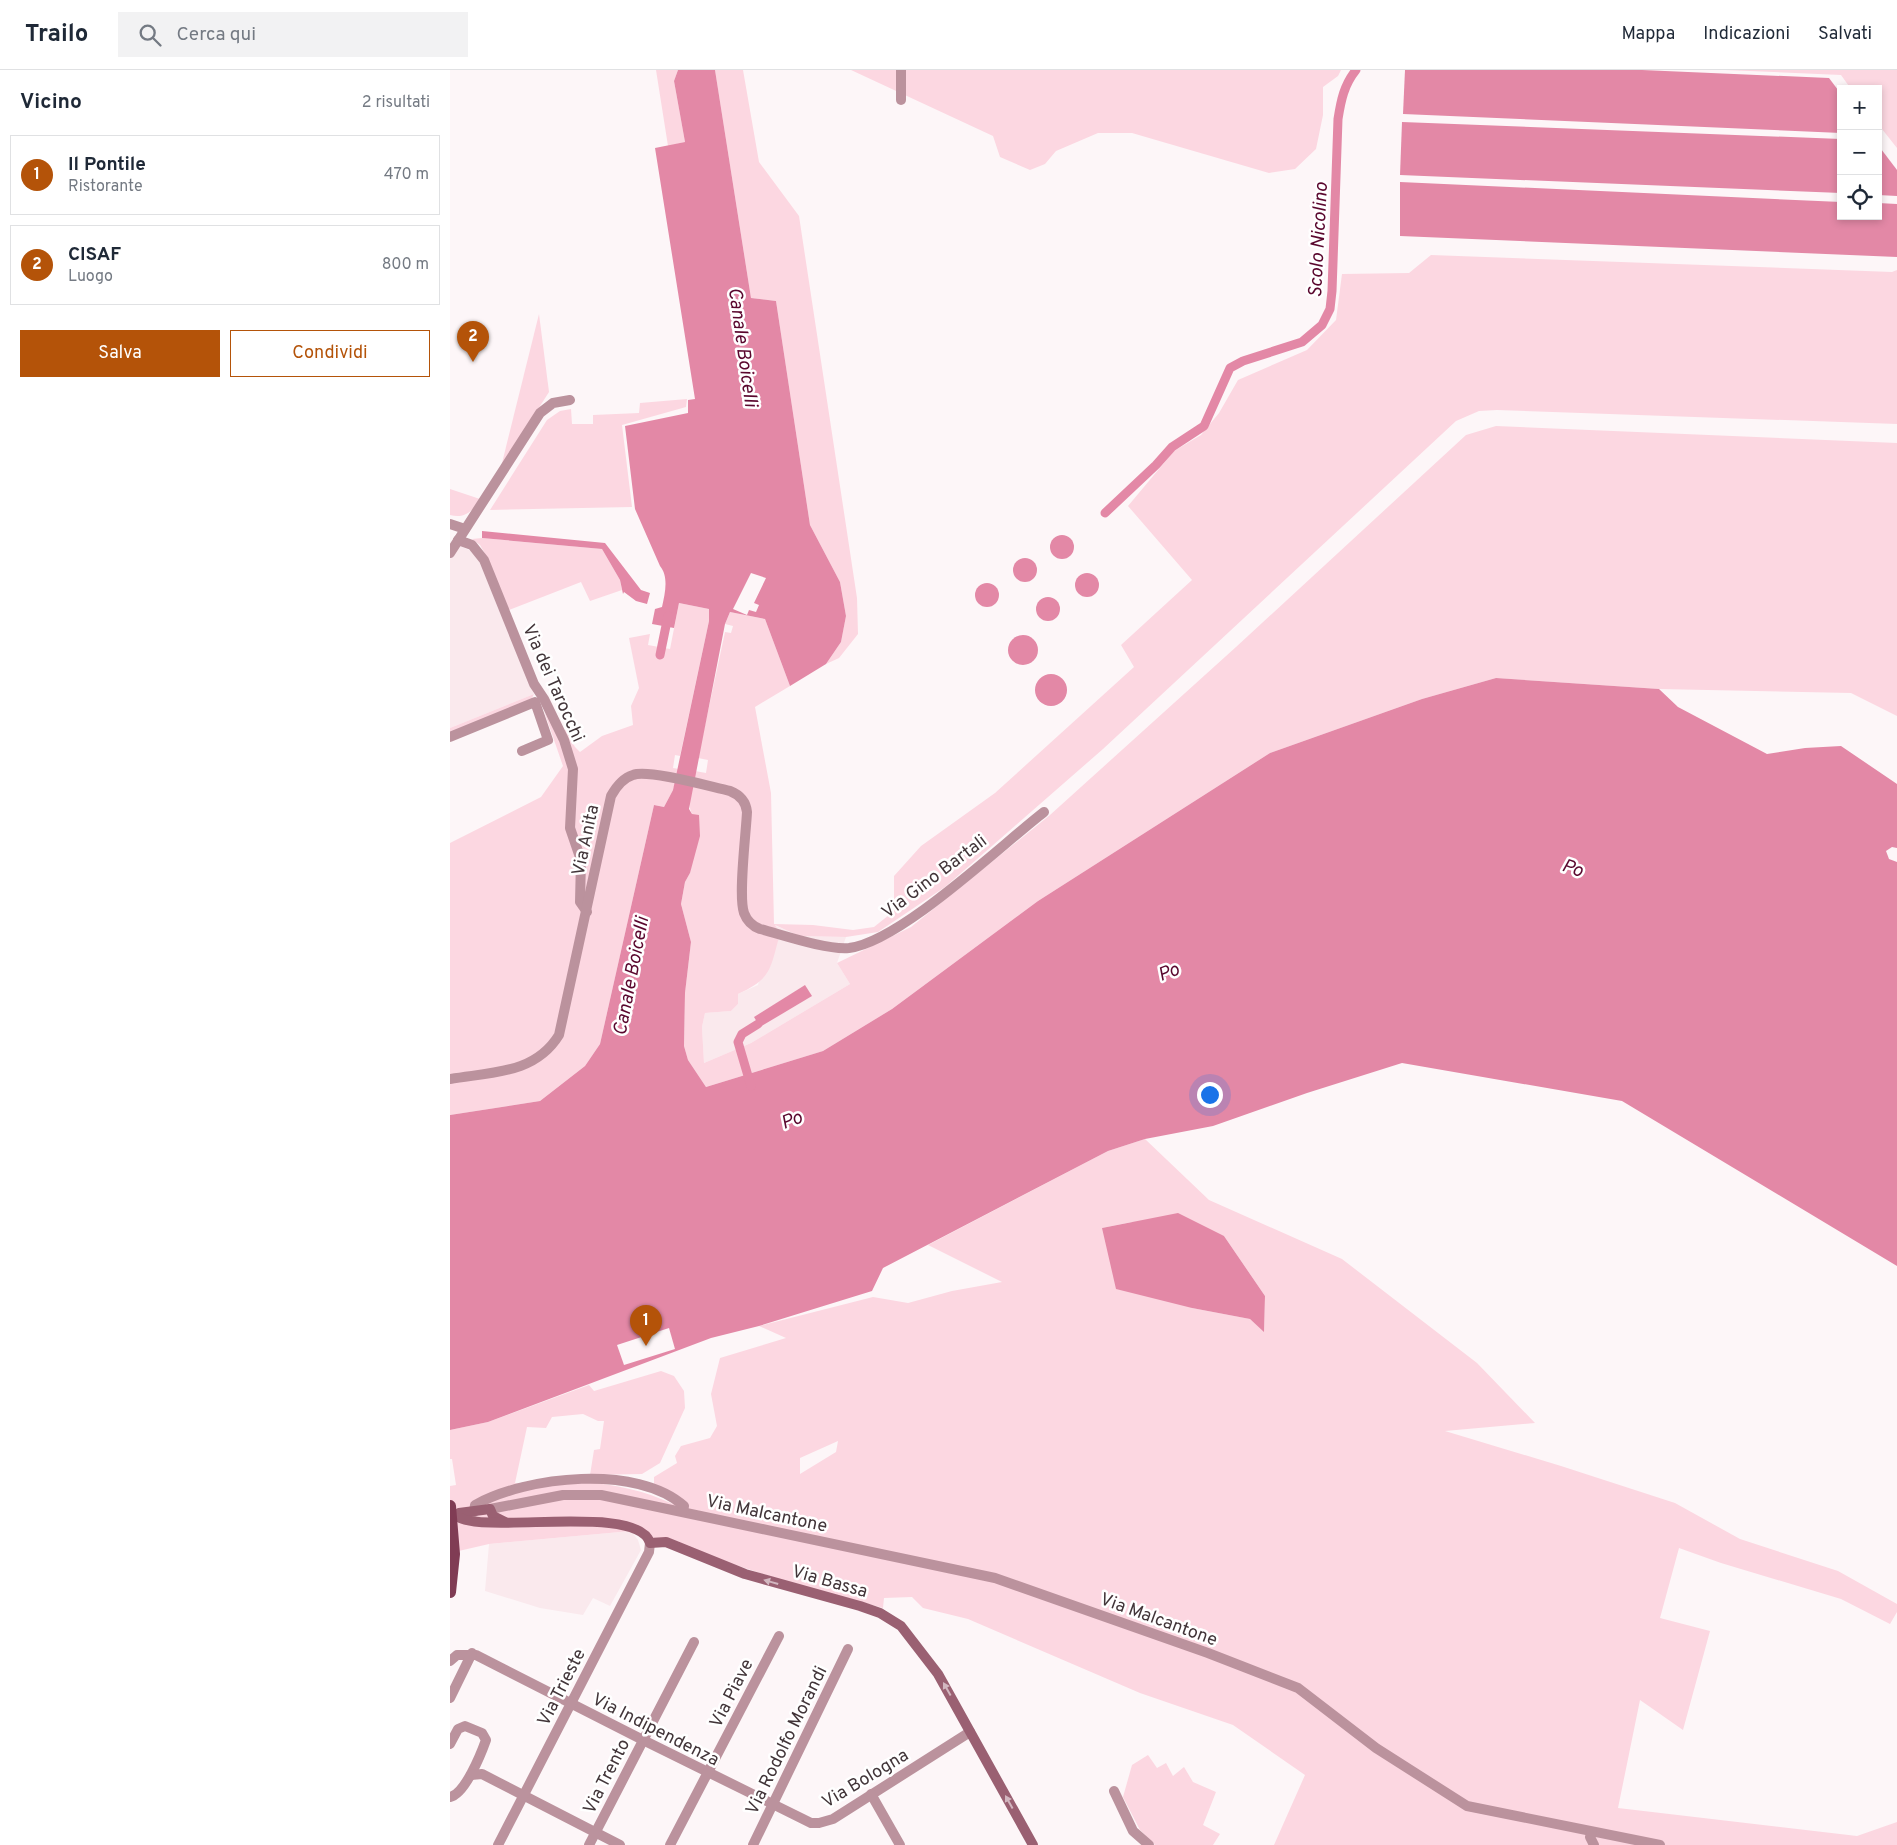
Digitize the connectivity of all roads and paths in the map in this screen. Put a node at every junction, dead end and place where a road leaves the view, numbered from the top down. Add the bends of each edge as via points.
1 (901, 70) edge
2 (901, 100) dead end
3 (570, 400) dead end
4 (450, 524) edge
5 (465, 529) junction
6 (458, 540) junction
7 (450, 553) edge
8 (540, 701) junction
9 (450, 737) edge
10 (522, 751) dead end
11 (1044, 812) dead end
12 (587, 912) junction
13 (835, 948) joint
14 (450, 1079) edge
15 (490, 1509) junction
16 (683, 1511) junction
17 (474, 1512) junction
18 (453, 1515) edge
19 (507, 1522) junction
20 (479, 1523) junction
21 (650, 1543) junction
22 (450, 1592) edge
23 (779, 1636) dead end
24 (694, 1642) dead end
25 (848, 1649) dead end
26 (472, 1653) junction
27 (450, 1661) edge
28 (450, 1698) edge
29 (571, 1703) junction
30 (970, 1732) junction
31 (643, 1740) junction
32 (450, 1744) edge
33 (477, 1762) junction
34 (708, 1773) junction
35 (482, 1774) junction
36 (471, 1775) junction
37 (1114, 1791) dead end
38 (871, 1794) junction
39 (524, 1796) junction
40 (450, 1797) edge
41 (773, 1805) junction
42 (595, 1832) junction
43 (1592, 1832) junction
44 (498, 1845) edge
45 (589, 1845) edge
46 (620, 1845) edge
47 (670, 1845) edge
48 (753, 1845) edge
49 (900, 1845) edge
50 (1032, 1845) edge
51 (1149, 1845) edge
52 (1594, 1845) edge
53 (1660, 1845) edge

1 - 2 street
3 - 5 street via 553,403 540,413
4 - 5 street
5 - 6 street
6 - 7 street
6 - 8 street, Via dei Tarocchi via 472,545 484,560
8 - 9 street
8 - 10 street via 548,740
8 - 12 street, Via dei Tarocchi via 564,740 573,769 570,828 581,860 580,902
11 - 13 street, Via Gino Bartali via 910,920 860,946
12 - 13 street, Via Anita via 609,804 615,789 635,774 643,773 734,793 747,806 742,903 752,926
12 - 14 street, Via Anita via 562,1028 550,1048 530,1064
15 - 16 street, Via Malcantone via 586,1493
15 - 17 street, Via Malcantone
15 - 19 street via 493,1516
16 - 17 street, Via Malcantone via 680,1501 644,1486 626,1481 583,1478 499,1495 475,1505
16 - 43 street, Via Malcantone via 995,1578 1208,1653 1298,1688 1376,1748 1467,1806
17 - 18 street
17 - 20 street
18 - 20 street
18 - 22 main road via 454,1554
19 - 20 street
19 - 21 street via 618,1524 644,1533
21 - 29 street, Via Trieste via 649,1552
30 -> 21 street, Via Bassa via 932,1665 905,1631 885,1615 745,1574 666,1542
23 - 34 street, Via Piave
24 - 31 street, Via Trento
25 - 41 street, Via Rodolfo Morandi
26 - 27 street via 457,1655
26 - 28 street
26 - 29 street, Via Indipendenza
29 - 31 street, Via Indipendenza
29 - 39 street, Via Trieste
30 - 38 street, Via Bologna
50 -> 30 street, Via Bassa
31 - 34 street, Via Indipendenza
31 - 42 street, Via Trento
32 - 33 street via 461,1726 480,1731 486,1740
33 - 35 street
33 - 36 street
34 - 41 street, Via Indipendenza
34 - 47 street, Via Piave
35 - 36 street
35 - 39 street
36 - 40 street via 459,1794
37 - 51 street via 1133,1831
38 - 41 street, Via Bologna via 833,1819 818,1823 806,1822
38 - 49 street
39 - 42 street
39 - 44 street, Via Trieste
41 - 48 street, Via Rodolfo Morandi
42 - 45 street, Via Trento
42 - 46 street
43 - 52 street via 1590,1836
43 - 53 street, Via Malcantone

